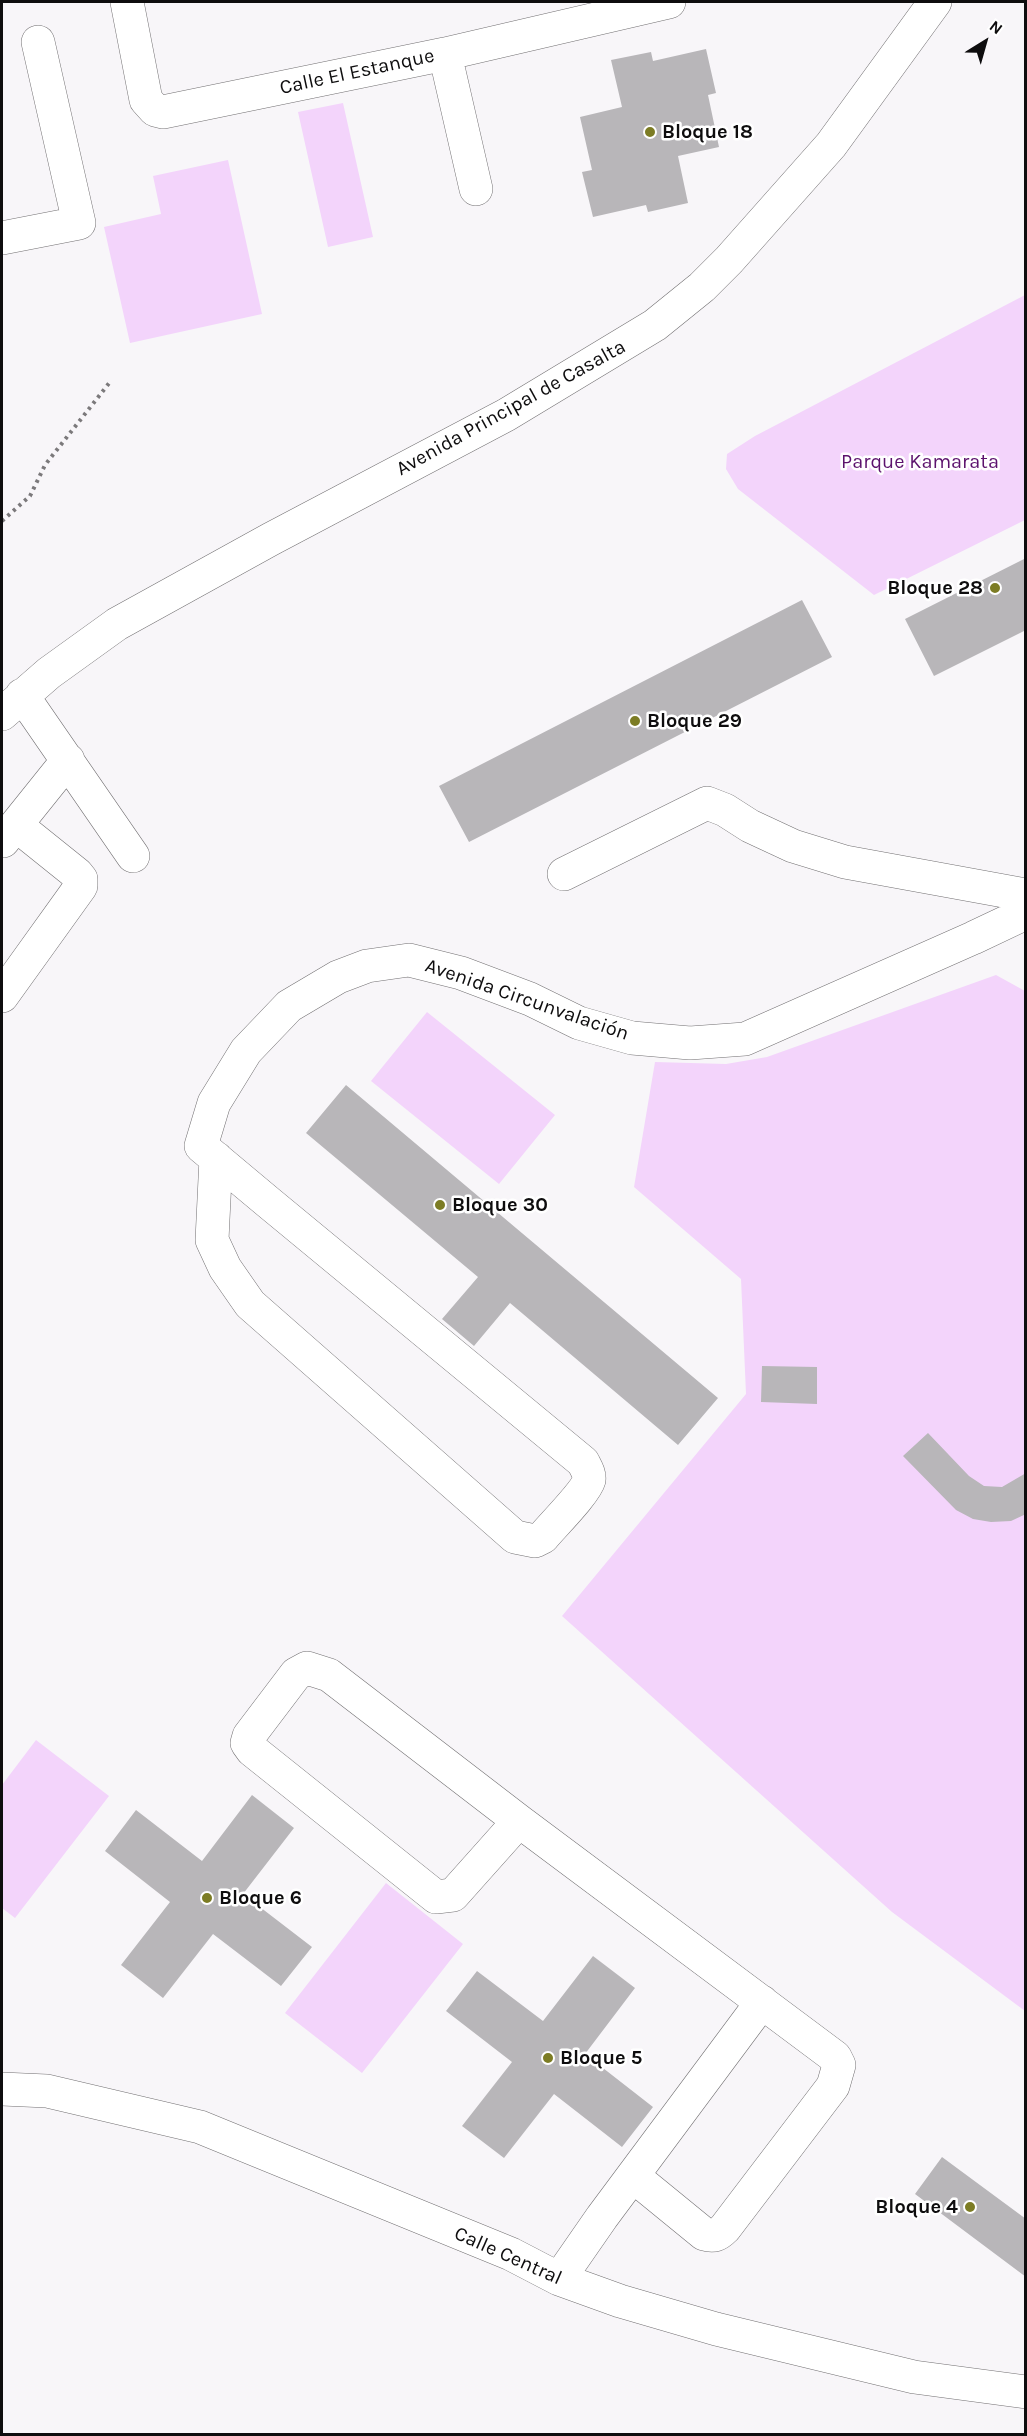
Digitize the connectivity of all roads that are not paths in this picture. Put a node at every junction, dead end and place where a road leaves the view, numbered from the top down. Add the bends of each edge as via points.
1 (127, 2) edge
2 (669, 2) edge
3 (935, 2) edge
4 (38, 42) dead end
5 (445, 54) junction
6 (477, 189) dead end
7 (2, 238) edge
8 (12, 704) edge
9 (68, 760) junction
10 (9, 833) edge
11 (133, 856) dead end
12 (564, 874) dead end
13 (1026, 896) edge
14 (1026, 913) edge
15 (2, 996) edge
16 (209, 1152) junction
17 (519, 1821) junction
18 (762, 2002) junction
19 (2, 2089) edge
20 (633, 2176) junction
21 (559, 2279) junction
22 (1026, 2392) edge

1 - 5 street, Calle El Estanque via 146,100 163,112
2 - 5 street, Calle El Estanque
3 - 8 street, Avenida Principal de Casalta via 831,145 729,260 655,325 506,415 117,624
4 - 7 street via 79,223
5 - 6 street
8 - 9 street
9 - 10 street
9 - 11 street
10 - 15 street via 77,874 81,886
12 - 13 street via 706,803 793,846 845,862
14 - 16 street, Avenida Circunvalación via 745,1039 690,1043 632,1038 579,1023 461,972 409,960 367,966 338,977 289,1006 246,1051 214,1103
16 - 16 street, Avenida Circunvalación via 583,1462 589,1480 584,1490 543,1537 535,1541 515,1537 250,1304 225,1268 212,1240
17 - 17 street via 453,1895 436,1897 252,1750 247,1743 249,1736 296,1674 307,1668 319,1670
17 - 18 street
18 - 20 street
18 - 20 street via 835,2057 839,2065 833,2086 718,2234 704,2234
19 - 21 street, Calle Central via 47,2091 200,2127 511,2254
20 - 21 street
21 - 22 street, Calle Central via 728,2332 914,2377

